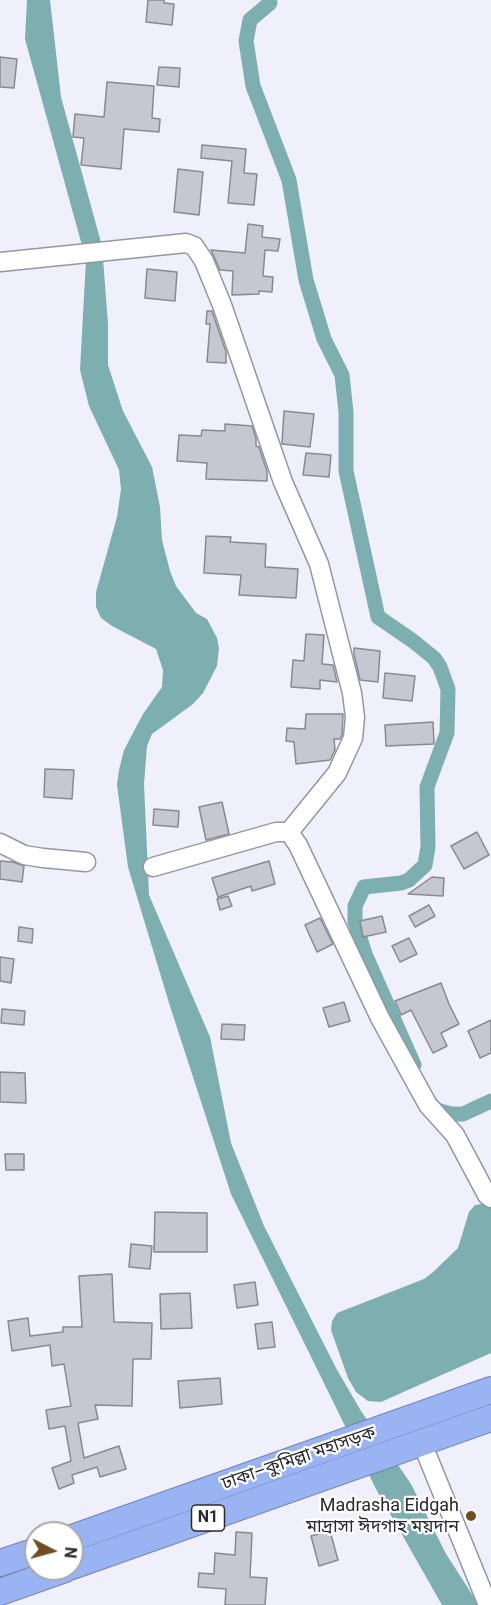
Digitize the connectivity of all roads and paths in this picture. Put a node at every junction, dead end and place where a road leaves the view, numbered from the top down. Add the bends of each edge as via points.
1 (0, 262) edge
2 (289, 832) junction
3 (0, 843) edge
4 (86, 862) dead end
5 (153, 867) dead end
6 (491, 1198) edge
7 (491, 1390) edge
8 (480, 1423) edge
9 (413, 1446) junction
10 (84, 1534) edge
11 (24, 1555) edge
12 (84, 1562) edge
13 (0, 1563) edge
14 (31, 1581) edge
15 (0, 1592) edge
16 (488, 1605) edge

1 - 2 street via 186,243 194,246 204,261 283,482 319,564 352,693 353,738 337,773
2 - 5 street via 276,832
2 - 6 street via 391,1037 429,1105 455,1136
3 - 4 street via 24,855
7 - 10 highway, ঢাকা–কুমিল্লা মহাসড়ক / N1
8 - 9 highway, N1
9 - 12 highway, ঢাকা–কুমিল্লা মহাসড়ক / N1
9 - 16 street
11 - 13 highway
14 - 15 highway

